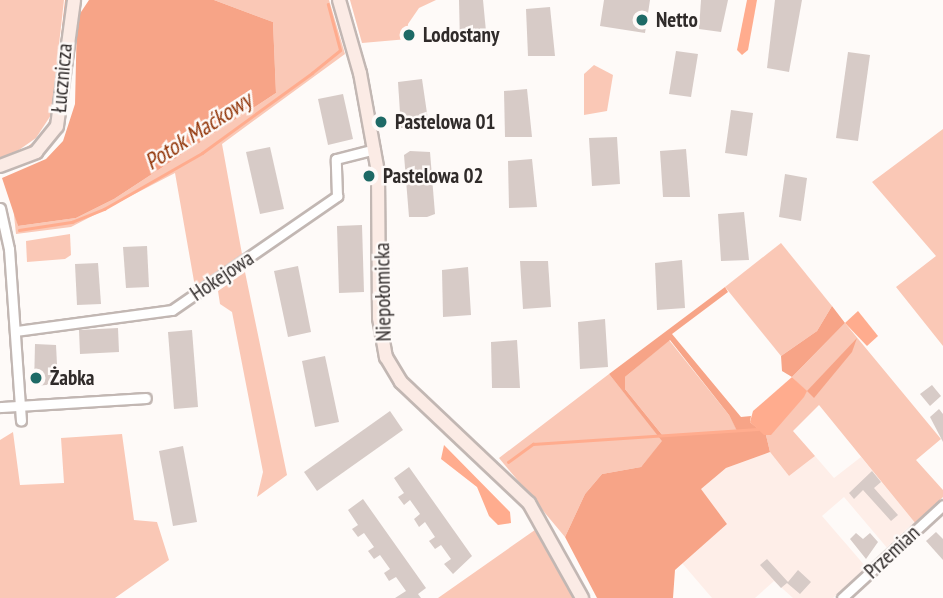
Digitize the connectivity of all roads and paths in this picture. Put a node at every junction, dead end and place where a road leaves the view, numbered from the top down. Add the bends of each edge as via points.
1 (74, 0) edge
2 (339, 0) edge
3 (375, 149) junction
4 (0, 166) edge
5 (0, 208) edge
6 (16, 331) junction
7 (146, 398) dead end
8 (0, 407) edge
9 (20, 407) junction
10 (21, 421) dead end
11 (943, 505) edge
12 (582, 598) edge
13 (842, 598) edge

1 - 4 main road, Łucznicza via 57,126 36,152
2 - 3 main road, Niepołomicka
3 - 6 street, Hokejowa via 336,159 337,197 172,310 82,318
3 - 12 main road, Niepołomicka via 382,212 380,332 391,370 529,503
5 - 6 street
6 - 9 street
7 - 9 street
8 - 9 street
9 - 10 street
11 - 13 street, Przemian

